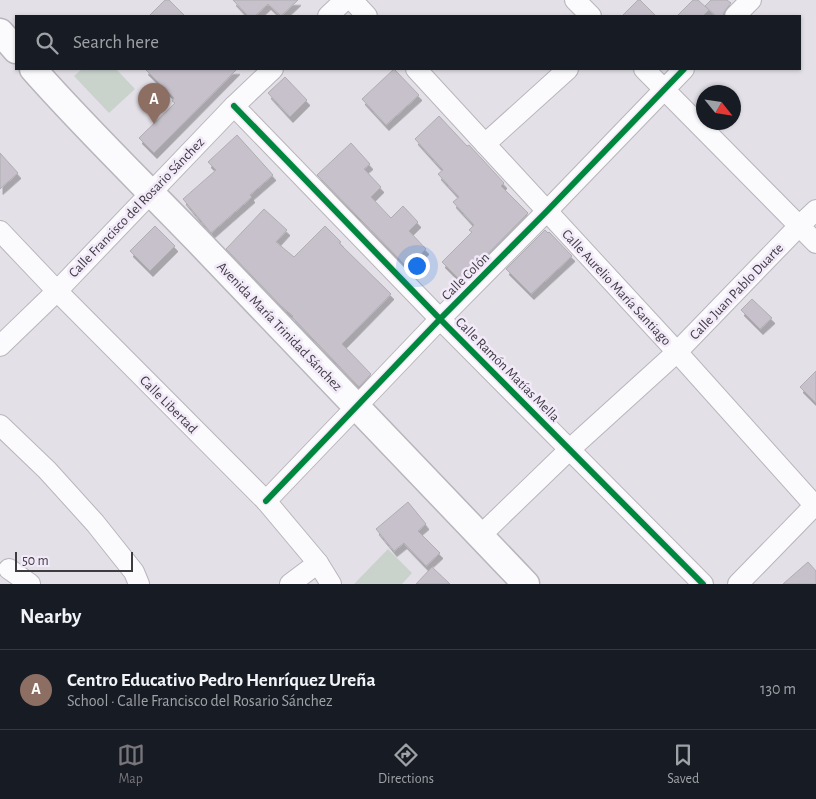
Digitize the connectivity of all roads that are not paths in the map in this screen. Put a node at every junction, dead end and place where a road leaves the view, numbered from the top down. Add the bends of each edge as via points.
1 (345, 0) edge
2 (352, 0) edge
3 (574, 0) edge
4 (751, 0) edge
5 (329, 15) edge
6 (367, 15) edge
7 (590, 15) edge
8 (736, 15) edge
9 (0, 32) edge
10 (15, 49) edge
11 (33, 70) edge
12 (272, 70) edge
13 (417, 70) edge
14 (567, 70) edge
15 (645, 70) edge
16 (683, 70) edge
17 (664, 89) junction
18 (234, 106) junction
19 (485, 144) junction
20 (150, 192) junction
21 (816, 210) edge
22 (547, 211) junction
23 (799, 226) junction
24 (0, 231) edge
25 (816, 242) edge
26 (57, 291) junction
27 (440, 319) junction
28 (0, 346) edge
29 (677, 352) junction
30 (357, 406) junction
31 (0, 425) edge
32 (569, 450) junction
33 (266, 501) junction
34 (815, 505) edge
35 (480, 536) junction
36 (318, 563) junction
37 (9, 569) dead end
38 (30, 584) edge
39 (139, 584) edge
40 (290, 584) edge
41 (331, 584) edge
42 (526, 584) edge
43 (703, 584) edge
44 (738, 584) edge

1 - 5 street
2 - 6 street
3 - 7 street
4 - 8 street
9 - 10 main road
11 - 20 main road, Avenida María Trinidad Sánchez
12 - 18 street, Calle Francisco del Rosario Sánchez
13 - 19 street, Calle Aurelio María Santiago
14 - 19 street
15 - 17 street
16 - 17 street, Calle Colón
17 - 22 street, Calle Colón
17 - 23 street
18 - 20 street, Calle Francisco del Rosario Sánchez
18 - 27 street, Calle Ramón Matías Mella
19 - 22 street, Calle Aurelio María Santiago
20 - 26 street, Calle Francisco del Rosario Sánchez
20 - 30 main road, Avenida María Trinidad Sánchez
21 - 23 street, Calle Juan Pablo Duarte
22 - 27 street, Calle Colón
22 - 29 street, Calle Aurelio María Santiago
23 - 25 street
23 - 29 street, Calle Juan Pablo Duarte
24 - 26 street, Calle Libertad
26 - 28 street, Calle Francisco del Rosario Sánchez
26 - 33 street, Calle Libertad
27 - 30 street, Calle Colón
27 - 32 street, Calle Ramón Matías Mella
29 - 32 street, Calle Juan Pablo Duarte
29 - 34 street, Calle Aurelio María Santiago
30 - 33 street, Calle Colón
30 - 35 main road, Avenida María Trinidad Sánchez
31 - 39 street via 89,516 134,572
32 - 35 street, Calle Juan Pablo Duarte
32 - 43 street, Calle Ramón Matías Mella
33 - 36 street, Calle Libertad
34 - 44 street
35 - 42 main road, Avenida María Trinidad Sánchez
36 - 40 street
36 - 41 street, Calle Libertad
37 - 38 street

